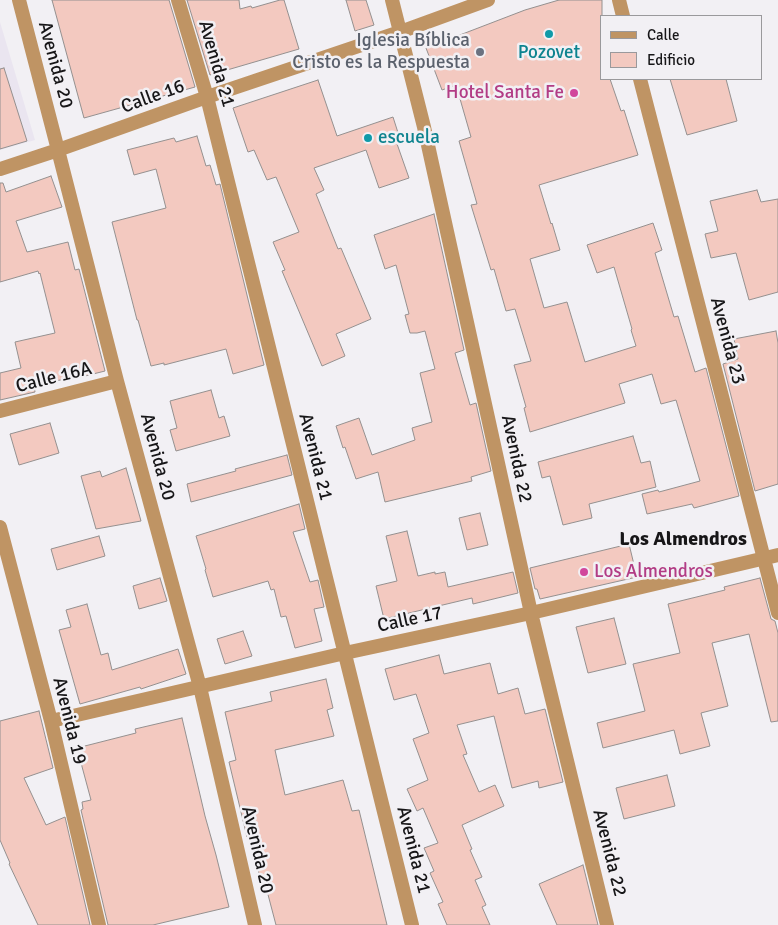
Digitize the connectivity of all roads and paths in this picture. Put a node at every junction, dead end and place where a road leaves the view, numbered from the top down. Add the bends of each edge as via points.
1 (19, 0) edge
2 (178, 0) edge
3 (392, 0) edge
4 (488, 0) edge
5 (619, 0) edge
6 (623, 15) edge
7 (400, 32) junction
8 (640, 80) edge
9 (207, 97) junction
10 (58, 150) junction
11 (0, 169) edge
12 (117, 381) junction
13 (0, 411) edge
14 (0, 528) edge
15 (771, 557) edge
16 (531, 613) junction
17 (778, 613) edge
18 (345, 653) junction
19 (200, 686) junction
20 (51, 721) junction
21 (99, 925) edge
22 (255, 925) edge
23 (412, 925) edge
24 (607, 925) edge

1 - 10 street, Avenida 20
2 - 9 street, Avenida 21
3 - 7 street, Avenida 22
4 - 7 street, Calle 16
5 - 6 street
7 - 9 street, Calle 16
7 - 16 street, Avenida 22 via 424,127
8 - 15 street, Avenida 23
9 - 10 street, Calle 16
9 - 18 street, Avenida 21
10 - 11 street, Calle 16
10 - 12 street, Avenida 20
12 - 13 street, Calle 16A
12 - 19 street, Avenida 20
14 - 20 street, Avenida 19
15 - 16 street, Calle 17
15 - 17 street, Avenida 23
16 - 18 street, Calle 17
16 - 24 street, Avenida 22
18 - 19 street, Calle 17
18 - 23 street, Avenida 21
19 - 20 street, Calle 17
19 - 22 street, Avenida 20
20 - 21 street, Avenida 19

